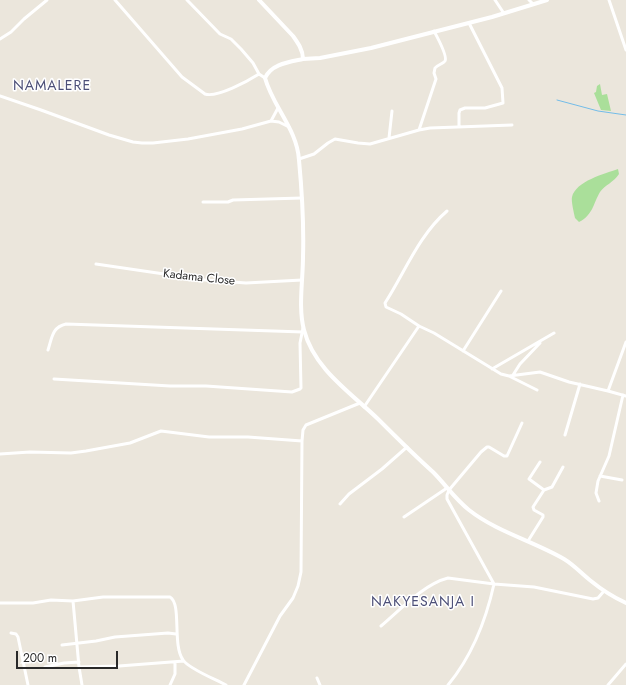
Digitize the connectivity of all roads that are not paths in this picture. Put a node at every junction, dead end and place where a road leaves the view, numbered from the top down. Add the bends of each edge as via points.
1 (47, 0) edge
2 (115, 0) edge
3 (187, 0) edge
4 (260, 0) edge
5 (263, 0) edge
6 (495, 0) edge
7 (529, 0) edge
8 (545, 0) edge
9 (609, 0) edge
10 (533, 4) junction
11 (503, 12) junction
12 (468, 23) junction
13 (434, 31) junction
14 (0, 39) edge
15 (626, 50) edge
16 (303, 59) junction
17 (259, 74) junction
18 (265, 78) junction
19 (0, 96) edge
20 (278, 108) junction
21 (392, 111) dead end
22 (271, 121) junction
23 (512, 125) dead end
24 (459, 127) junction
25 (290, 128) junction
26 (419, 130) junction
27 (388, 138) junction
28 (299, 159) junction
29 (302, 198) junction
30 (203, 202) dead end
31 (447, 211) dead end
32 (96, 264) dead end
33 (302, 280) junction
34 (501, 291) dead end
35 (419, 326) junction
36 (303, 330) junction
37 (626, 342) edge
38 (48, 350) dead end
39 (463, 351) junction
40 (492, 369) junction
41 (511, 375) junction
42 (54, 380) dead end
43 (580, 384) junction
44 (537, 390) dead end
45 (608, 391) junction
46 (624, 395) edge
47 (360, 404) junction
48 (364, 407) junction
49 (522, 423) dead end
50 (565, 435) dead end
51 (302, 441) junction
52 (407, 447) junction
53 (0, 454) edge
54 (540, 462) dead end
55 (563, 467) dead end
56 (600, 476) junction
57 (622, 480) dead end
58 (448, 489) junction
59 (544, 490) junction
60 (599, 501) dead end
61 (340, 504) dead end
62 (404, 517) dead end
63 (528, 541) junction
64 (494, 584) junction
65 (604, 591) junction
66 (73, 601) junction
67 (0, 603) edge
68 (626, 603) edge
69 (381, 626) dead end
70 (11, 633) dead end
71 (176, 634) junction
72 (78, 643) junction
73 (62, 645) dead end
74 (184, 661) junction
75 (79, 662) junction
76 (175, 662) junction
77 (626, 664) edge
78 (45, 667) dead end
79 (79, 667) junction
80 (317, 678) dead end
81 (28, 685) edge
82 (82, 685) edge
83 (170, 685) edge
84 (226, 685) edge
85 (244, 685) edge
86 (320, 685) edge
87 (448, 685) edge
88 (608, 685) edge

1 - 14 street
2 - 17 street via 182,77 205,94 214,95
3 - 17 street via 220,34 231,39 241,49
4 - 5 street
4 - 16 street via 297,41
6 - 11 street
7 - 10 street
8 - 10 street
9 - 15 street
10 - 11 street
11 - 12 street
12 - 13 street
12 - 24 street via 502,88 503,103 485,108 460,110
13 - 16 street via 357,51
13 - 26 street via 446,59 435,68 436,79
16 - 18 street via 271,69
17 - 18 street
18 - 20 street
19 - 22 street via 109,135 142,144 242,129
20 - 22 street
20 - 25 street
21 - 27 street
22 - 25 street
23 - 24 street
24 - 26 street
25 - 28 street
26 - 27 street
27 - 28 street via 370,144 335,139 314,154
28 - 29 street
29 - 30 street
29 - 33 street
31 - 35 street via 420,244 385,303 389,310 401,314
32 - 33 street, Kadama Close via 205,280 246,283
33 - 36 street
34 - 39 street
35 - 39 street
35 - 48 street
36 - 38 street via 66,324 54,331
36 - 42 street via 300,343 301,388 292,392
36 - 47 street via 318,359 335,381
37 - 45 street
39 - 40 street
40 - 41 street via 501,374
40 - 41 street via 554,333 531,351
41 - 43 street via 540,372
41 - 44 street
43 - 45 street
43 - 50 street
45 - 46 street
46 - 56 street via 609,456
47 - 48 street
47 - 51 street via 306,425
48 - 52 street
49 - 58 street via 507,456 487,447
51 - 53 street via 209,437 161,431 130,443 86,451
51 - 85 street via 301,565 298,586
52 - 58 street
52 - 61 street
54 - 59 street via 529,479
55 - 59 street via 552,487
56 - 57 street
56 - 60 street via 596,492
58 - 62 street
58 - 63 street via 478,517
58 - 64 street via 447,499
59 - 63 street via 533,508 543,517
63 - 65 street via 566,560
64 - 65 street via 534,587 594,599
64 - 69 street via 448,578 441,580
64 - 87 street via 470,653
65 - 68 street
66 - 67 street
66 - 71 street via 103,597 170,597 176,607
66 - 72 street
70 - 81 street via 18,637
71 - 72 street via 115,637
71 - 74 street
72 - 73 street
72 - 75 street
74 - 76 street
74 - 84 street
75 - 78 street
75 - 79 street
76 - 79 street
76 - 83 street via 175,674
77 - 88 street
79 - 82 street
80 - 86 street

